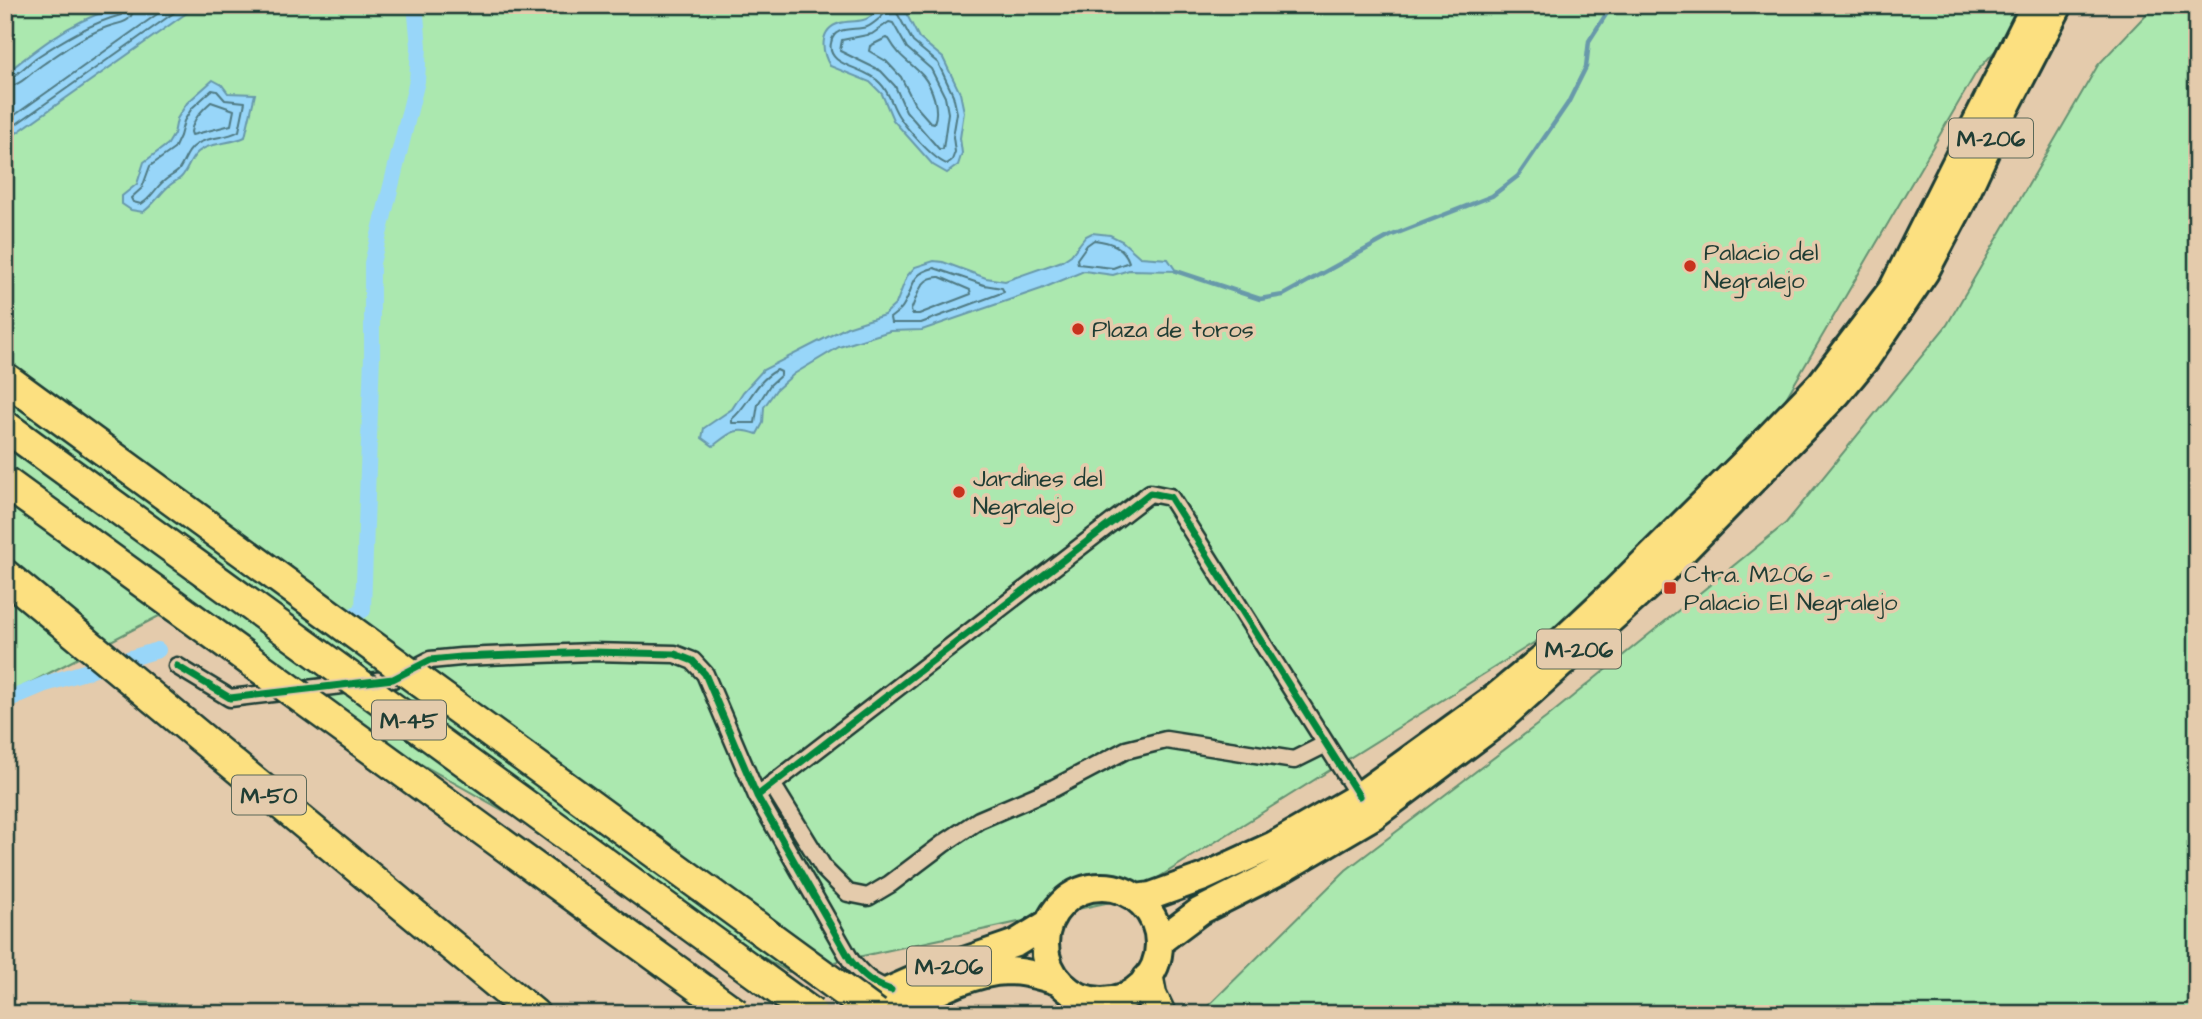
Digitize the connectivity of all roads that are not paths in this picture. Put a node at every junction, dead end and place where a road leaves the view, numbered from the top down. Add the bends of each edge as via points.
1 (2035, 5) edge
2 (2059, 5) edge
3 (5, 378) edge
4 (5, 426) edge
5 (5, 482) edge
6 (5, 575) edge
7 (177, 666) dead end
8 (1326, 744) junction
9 (772, 784) junction
10 (757, 796) junction
11 (1359, 796) junction
12 (1136, 898) junction
13 (1047, 924) junction
14 (1160, 941) junction
15 (851, 961) junction
16 (1071, 997) edge
17 (1128, 997) edge
18 (887, 1006) edge
19 (534, 1014) edge
20 (736, 1014) edge
21 (812, 1014) edge
22 (845, 1014) edge
23 (854, 1014) edge
24 (1160, 1014) edge

1 - 11 main road, M-206 via 1893,288 1821,383 1635,572 1551,650 1493,699
2 - 14 main road, M-206 via 1925,272 1837,394 1659,576 1494,725 1373,816 1200,911
3 - 18 highway, bridge
4 - 21 highway, M-45, bridge
5 - 20 highway, M-45, bridge
6 - 19 highway, M-50
7 - 10 street via 230,698 393,679 430,660 593,652 675,654 694,661 705,674
8 - 9 street via 1294,760 1166,740 1126,750 979,820 868,897 848,893 825,870
8 - 9 street via 1170,497 1150,493
8 - 11 street
9 - 10 street
10 - 15 street
11 - 12 main road, M-206 via 1274,845 1204,877
12 - 13 main road, M-206 via 1110,887 1088,888 1065,900
12 - 14 main road via 1154,920
13 - 16 main road via 1047,964
13 - 18 main road, M-206 via 1016,943 932,972
14 - 17 main road via 1157,962
15 - 18 street via 877,986
15 - 22 street via 855,982
16 - 17 main road, M-206 via 1099,1002
16 - 18 main road, M-206 via 1011,971 991,973
17 - 24 highway via 1151,995
18 - 23 main road, M-206

